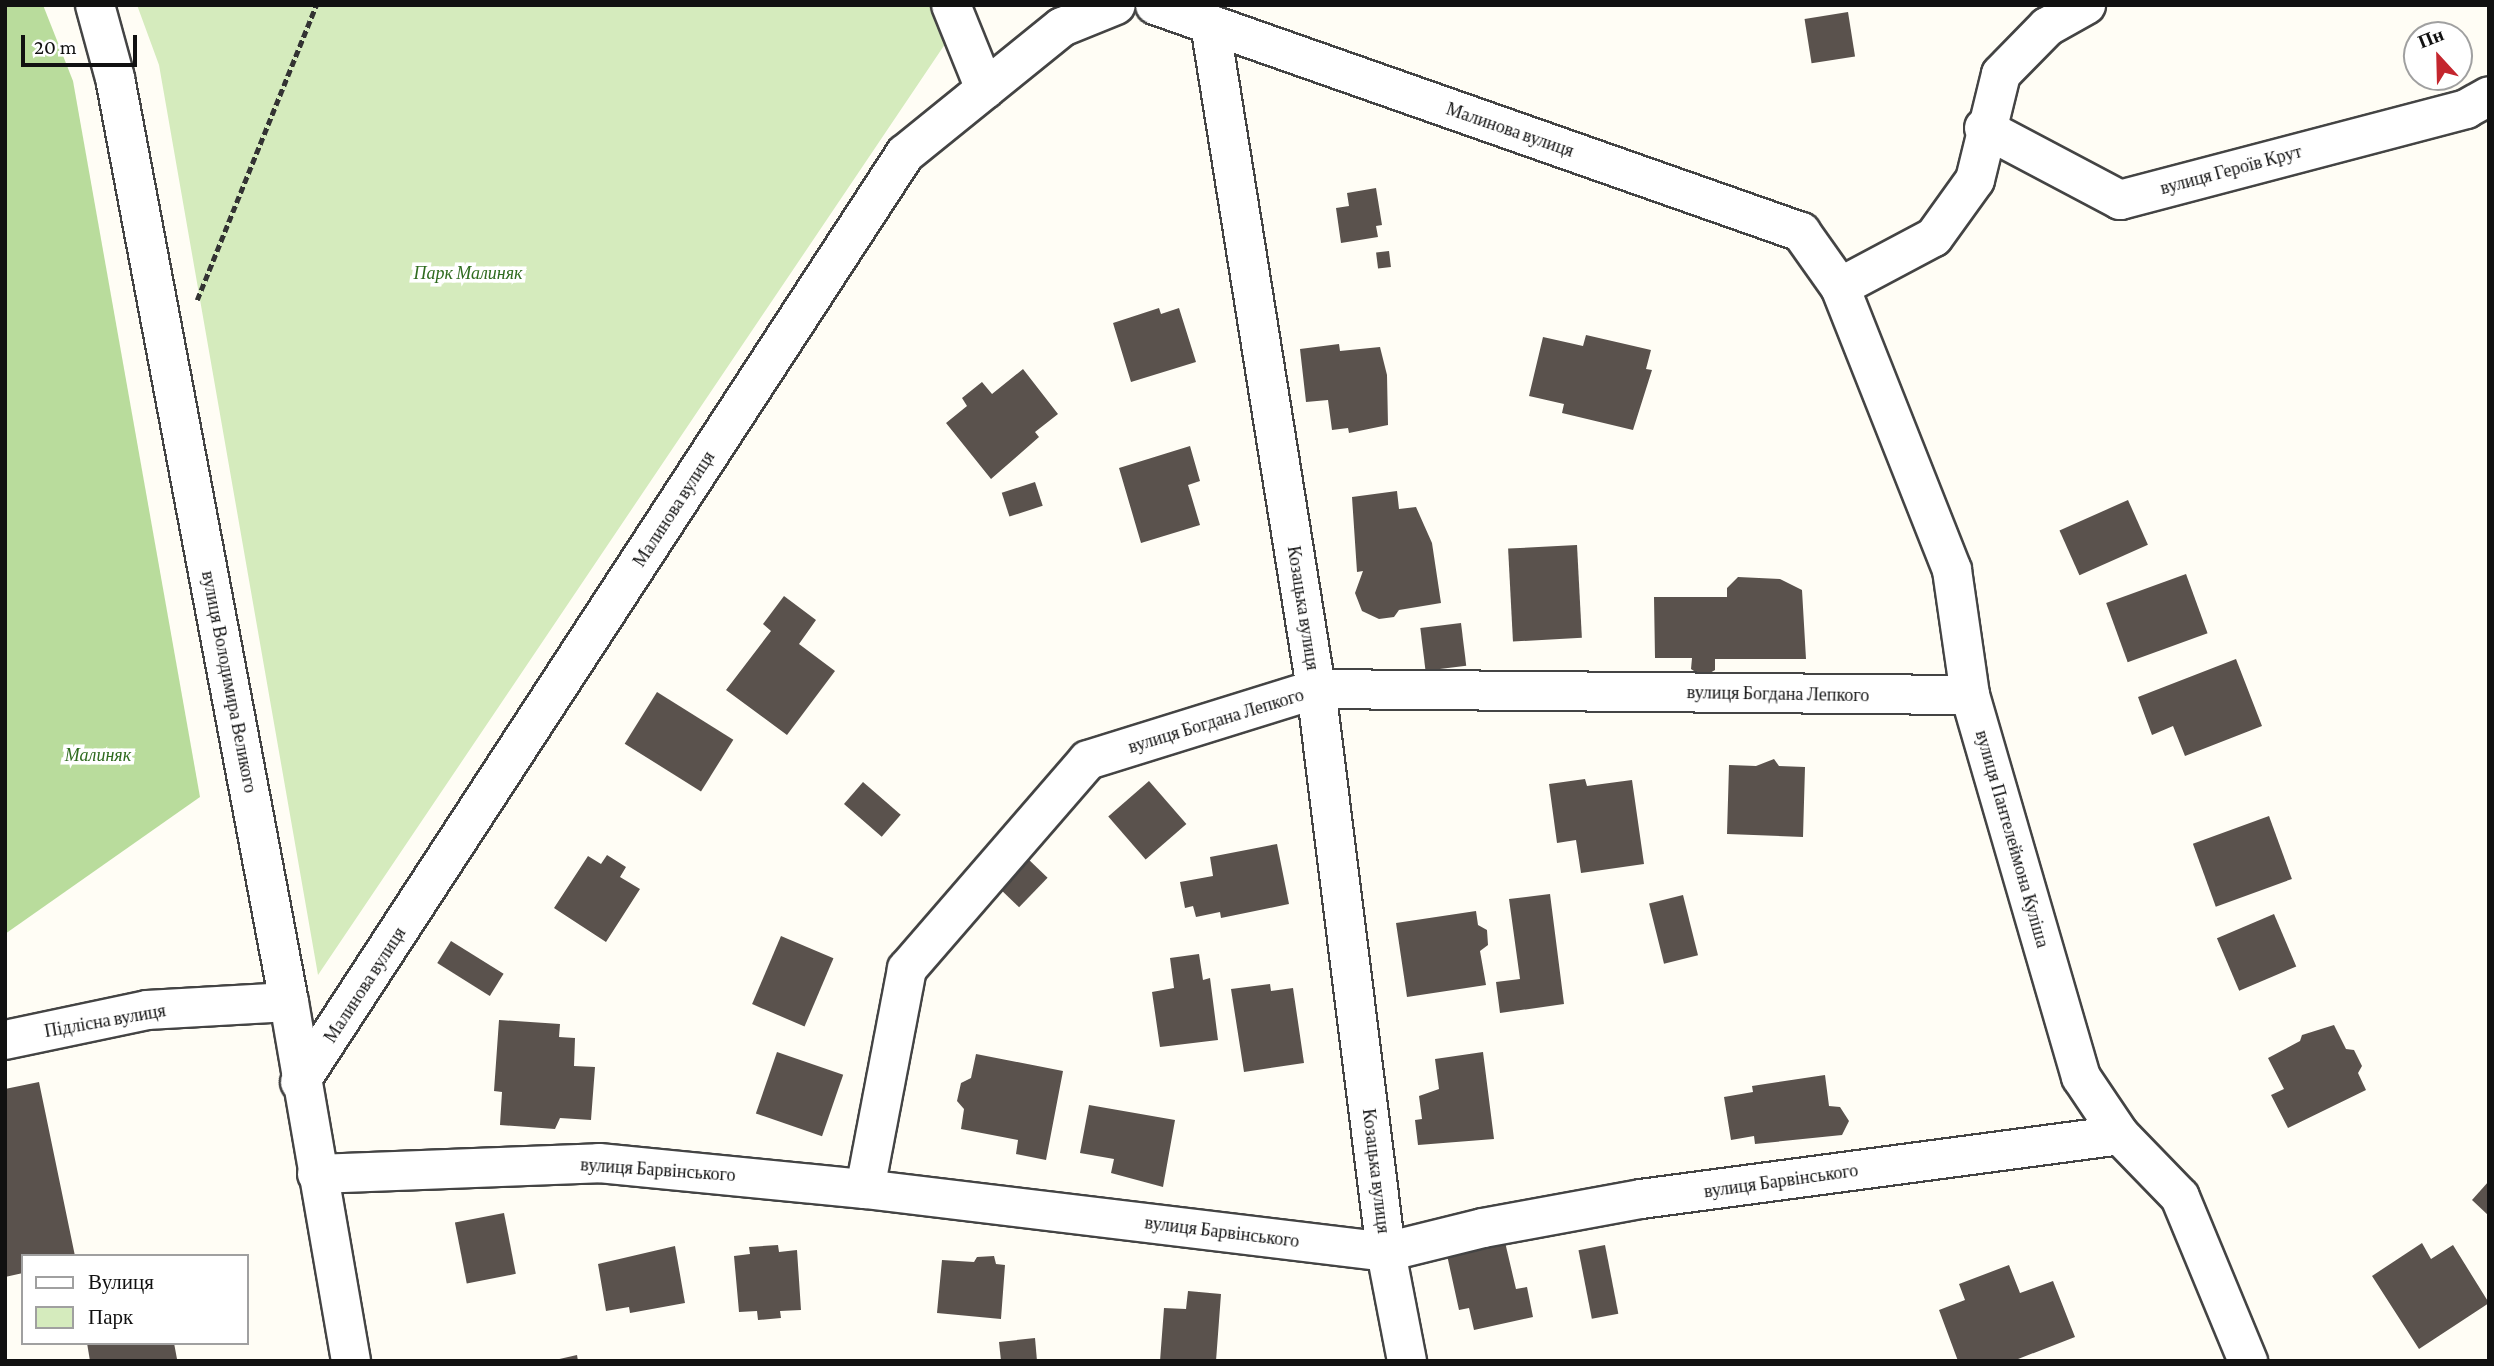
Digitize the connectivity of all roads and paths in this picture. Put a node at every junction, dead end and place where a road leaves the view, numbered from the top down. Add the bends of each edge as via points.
1 (95, 5) edge
2 (316, 5) edge
3 (951, 5) edge
4 (1116, 5) edge
5 (1155, 5) edge
6 (2086, 5) edge
7 (1210, 24) junction
8 (985, 89) junction
9 (2489, 96) edge
10 (1984, 128) junction
11 (1840, 287) junction
12 (195, 303) dead end
13 (1316, 690) junction
14 (1970, 695) junction
15 (289, 1002) junction
16 (5, 1040) edge
17 (300, 1083) junction
18 (2120, 1135) junction
19 (317, 1174) junction
20 (865, 1189) junction
21 (1386, 1252) junction
22 (351, 1361) edge
23 (1407, 1361) edge
24 (2248, 1361) edge

1 - 15 street, вулиця Володимира Великого via 115,78
2 - 12 path
3 - 8 street
4 - 8 street, Малинова вулиця via 1062,27
5 - 7 street, Малинова вулиця
6 - 10 street via 2047,27 2017,54 2001,74
7 - 11 street, Малинова вулиця via 1801,232
7 - 13 street, Козацька вулиця
8 - 17 street, Малинова вулиця via 905,154
9 - 10 street, вулиця Героїв Крут via 2466,109 2120,200
10 - 11 street via 1975,180 1934,237
11 - 14 street, вулиця Пантелеймона Куліша via 1952,570
13 - 14 street, вулиця Богдана Лепкого
13 - 20 street, вулиця Богдана Лепкого via 1088,760 908,969
13 - 21 street, Козацька вулиця
14 - 18 street, вулиця Пантелеймона Куліша via 2081,1077
15 - 16 street, Підлісна вулиця via 147,1010
15 - 17 street, вулиця Володимира Великого
17 - 19 street, вулиця Володимира Великого
18 - 21 street, вулиця Барвінського via 1641,1199 1483,1228
18 - 24 street, вулиця Пантелеймона Куліша via 2180,1197
19 - 20 street, вулиця Барвінського via 599,1163
19 - 22 street, вулиця Володимира Великого
20 - 21 street, вулиця Барвінського
21 - 23 street, Козацька вулиця

